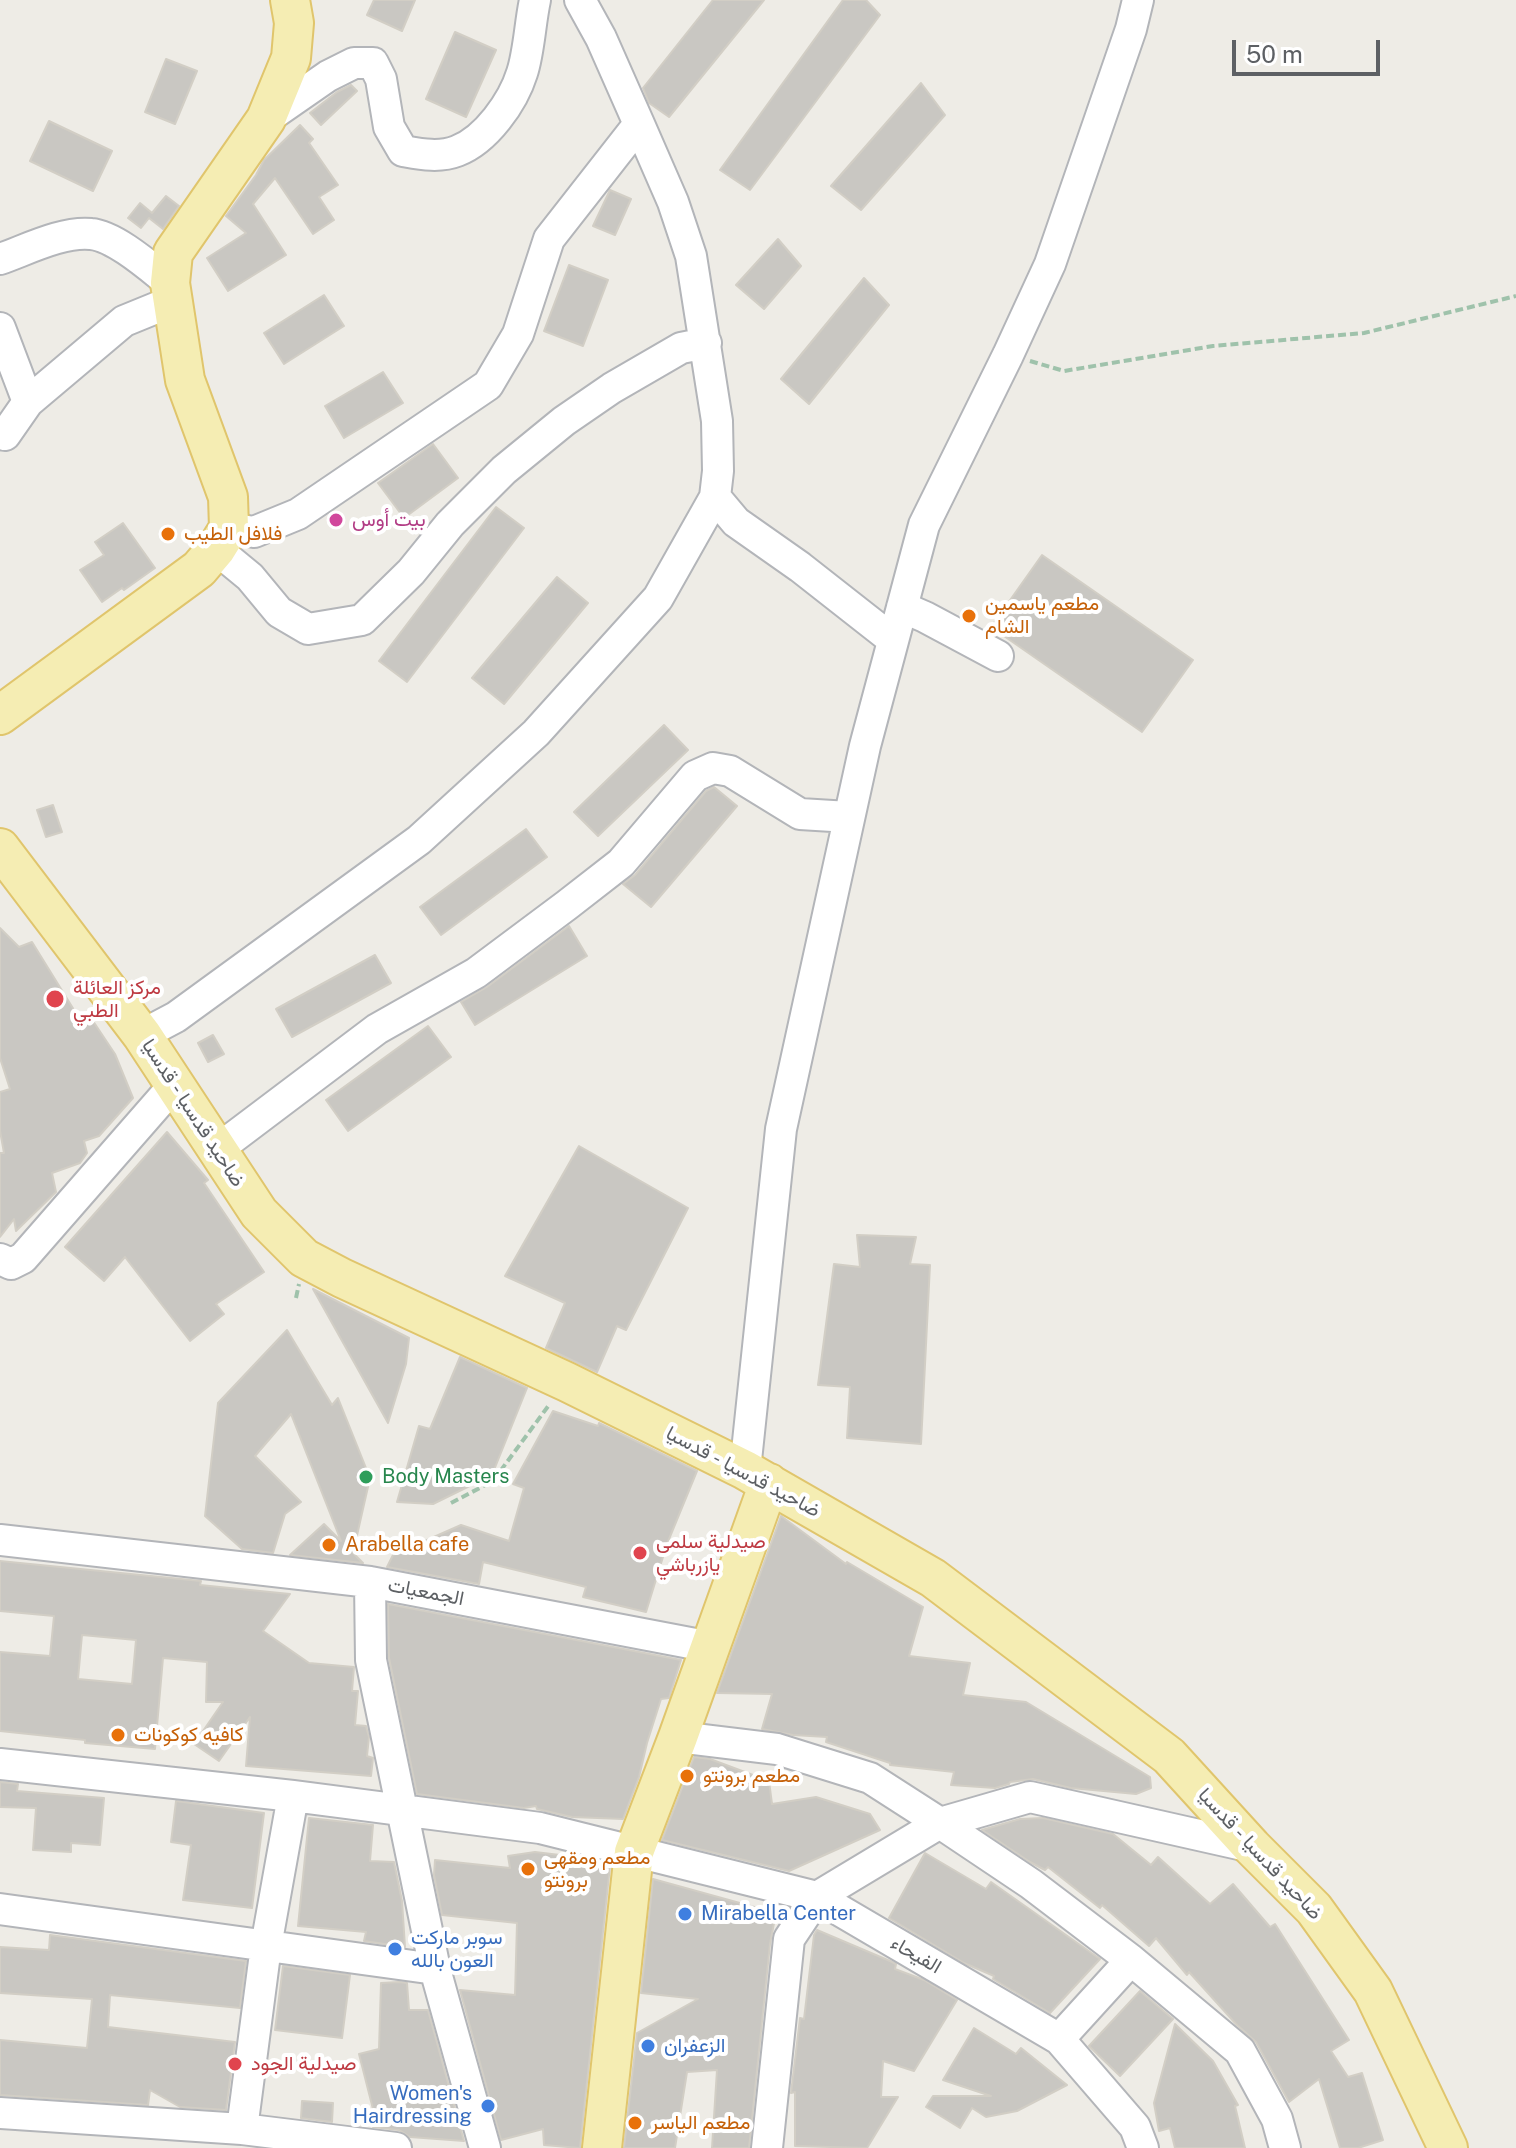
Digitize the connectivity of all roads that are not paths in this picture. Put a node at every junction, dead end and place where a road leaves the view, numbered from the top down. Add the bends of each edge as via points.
1 (290, 0) edge
2 (535, 0) edge
3 (580, 0) edge
4 (1138, 0) edge
5 (266, 119) junction
6 (639, 124) junction
7 (0, 259) edge
8 (172, 292) junction
9 (0, 328) edge
10 (706, 343) junction
11 (28, 402) junction
12 (5, 435) dead end
13 (715, 497) junction
14 (222, 539) junction
15 (902, 607) junction
16 (893, 640) junction
17 (998, 656) dead end
18 (0, 715) edge
19 (849, 817) junction
20 (0, 848) edge
21 (142, 1035) junction
22 (175, 1084) junction
23 (218, 1149) junction
24 (0, 1259) edge
25 (757, 1477) junction
26 (0, 1540) edge
27 (370, 1582) junction
28 (711, 1647) junction
29 (678, 1737) junction
30 (0, 1764) edge
31 (293, 1796) junction
32 (403, 1811) junction
33 (940, 1823) junction
34 (1252, 1847) junction
35 (634, 1852) junction
36 (817, 1897) junction
37 (0, 1909) edge
38 (266, 1946) junction
39 (1131, 1960) junction
40 (435, 1969) junction
41 (1059, 2039) junction
42 (0, 2113) edge
43 (242, 2129) junction
44 (396, 2148) edge
45 (485, 2148) edge
46 (602, 2148) edge
47 (767, 2148) edge
48 (1143, 2148) edge
49 (1285, 2148) edge
50 (1448, 2148) edge

1 - 5 main road via 291,58
2 - 5 street via 522,73 506,107 483,135 457,152 429,156 403,151 389,127 373,63 354,63 328,76
3 - 6 street
4 - 15 street via 1050,264 924,525
5 - 8 main road via 173,253
6 - 10 street via 691,256
6 - 14 street via 549,239 518,334 488,385 298,514
7 - 8 street via 68,235 93,233 121,245
8 - 11 street via 124,321
8 - 14 main road via 185,380 228,497
9 - 11 street
10 - 13 street via 717,421
10 - 14 street via 681,348 564,421 504,470 362,620 308,629 279,612
11 - 12 street
13 - 16 street via 736,522
13 - 21 street via 658,598 536,733 419,840 176,1017
14 - 18 main road via 199,569
15 - 16 street
15 - 17 street
16 - 19 street
19 - 23 street via 800,814 730,771 713,768 695,776 621,863 600,880 476,973 377,1029
19 - 25 street via 781,1129
20 - 21 main road, ضاحيد قدسيا - قدسيا
21 - 22 main road, ضاحيد قدسيا - قدسيا
22 - 23 main road, ضاحيد قدسيا - قدسيا
22 - 24 street via 23,1258 11,1264
23 - 25 main road, ضاحيد قدسيا - قدسيا via 259,1213 304,1258
25 - 28 main road
25 - 34 main road, ضاحيد قدسيا - قدسيا via 933,1578 1169,1756
26 - 27 street
27 - 28 street, الجمعيات
27 - 32 street, الجمعيات via 371,1660
28 - 29 main road
29 - 33 street via 777,1749 870,1778
29 - 35 main road
30 - 31 street
31 - 32 street
31 - 38 street
32 - 35 street via 540,1828
32 - 40 street, الجمعيات
33 - 34 street via 1030,1797
33 - 36 street
33 - 39 street
34 - 50 main road, ضاحيد قدسيا - قدسيا via 1314,1909 1373,1991
35 - 36 street, الفيحاء
35 - 46 main road
36 - 41 street, الفيحاء
36 - 47 street via 789,1939
37 - 38 street
38 - 40 street
38 - 43 street
39 - 41 street
39 - 49 street via 1240,2051 1277,2119
40 - 45 street, الجمعيات
41 - 48 street, الفيحاء via 1135,2127
42 - 43 street
43 - 44 street

